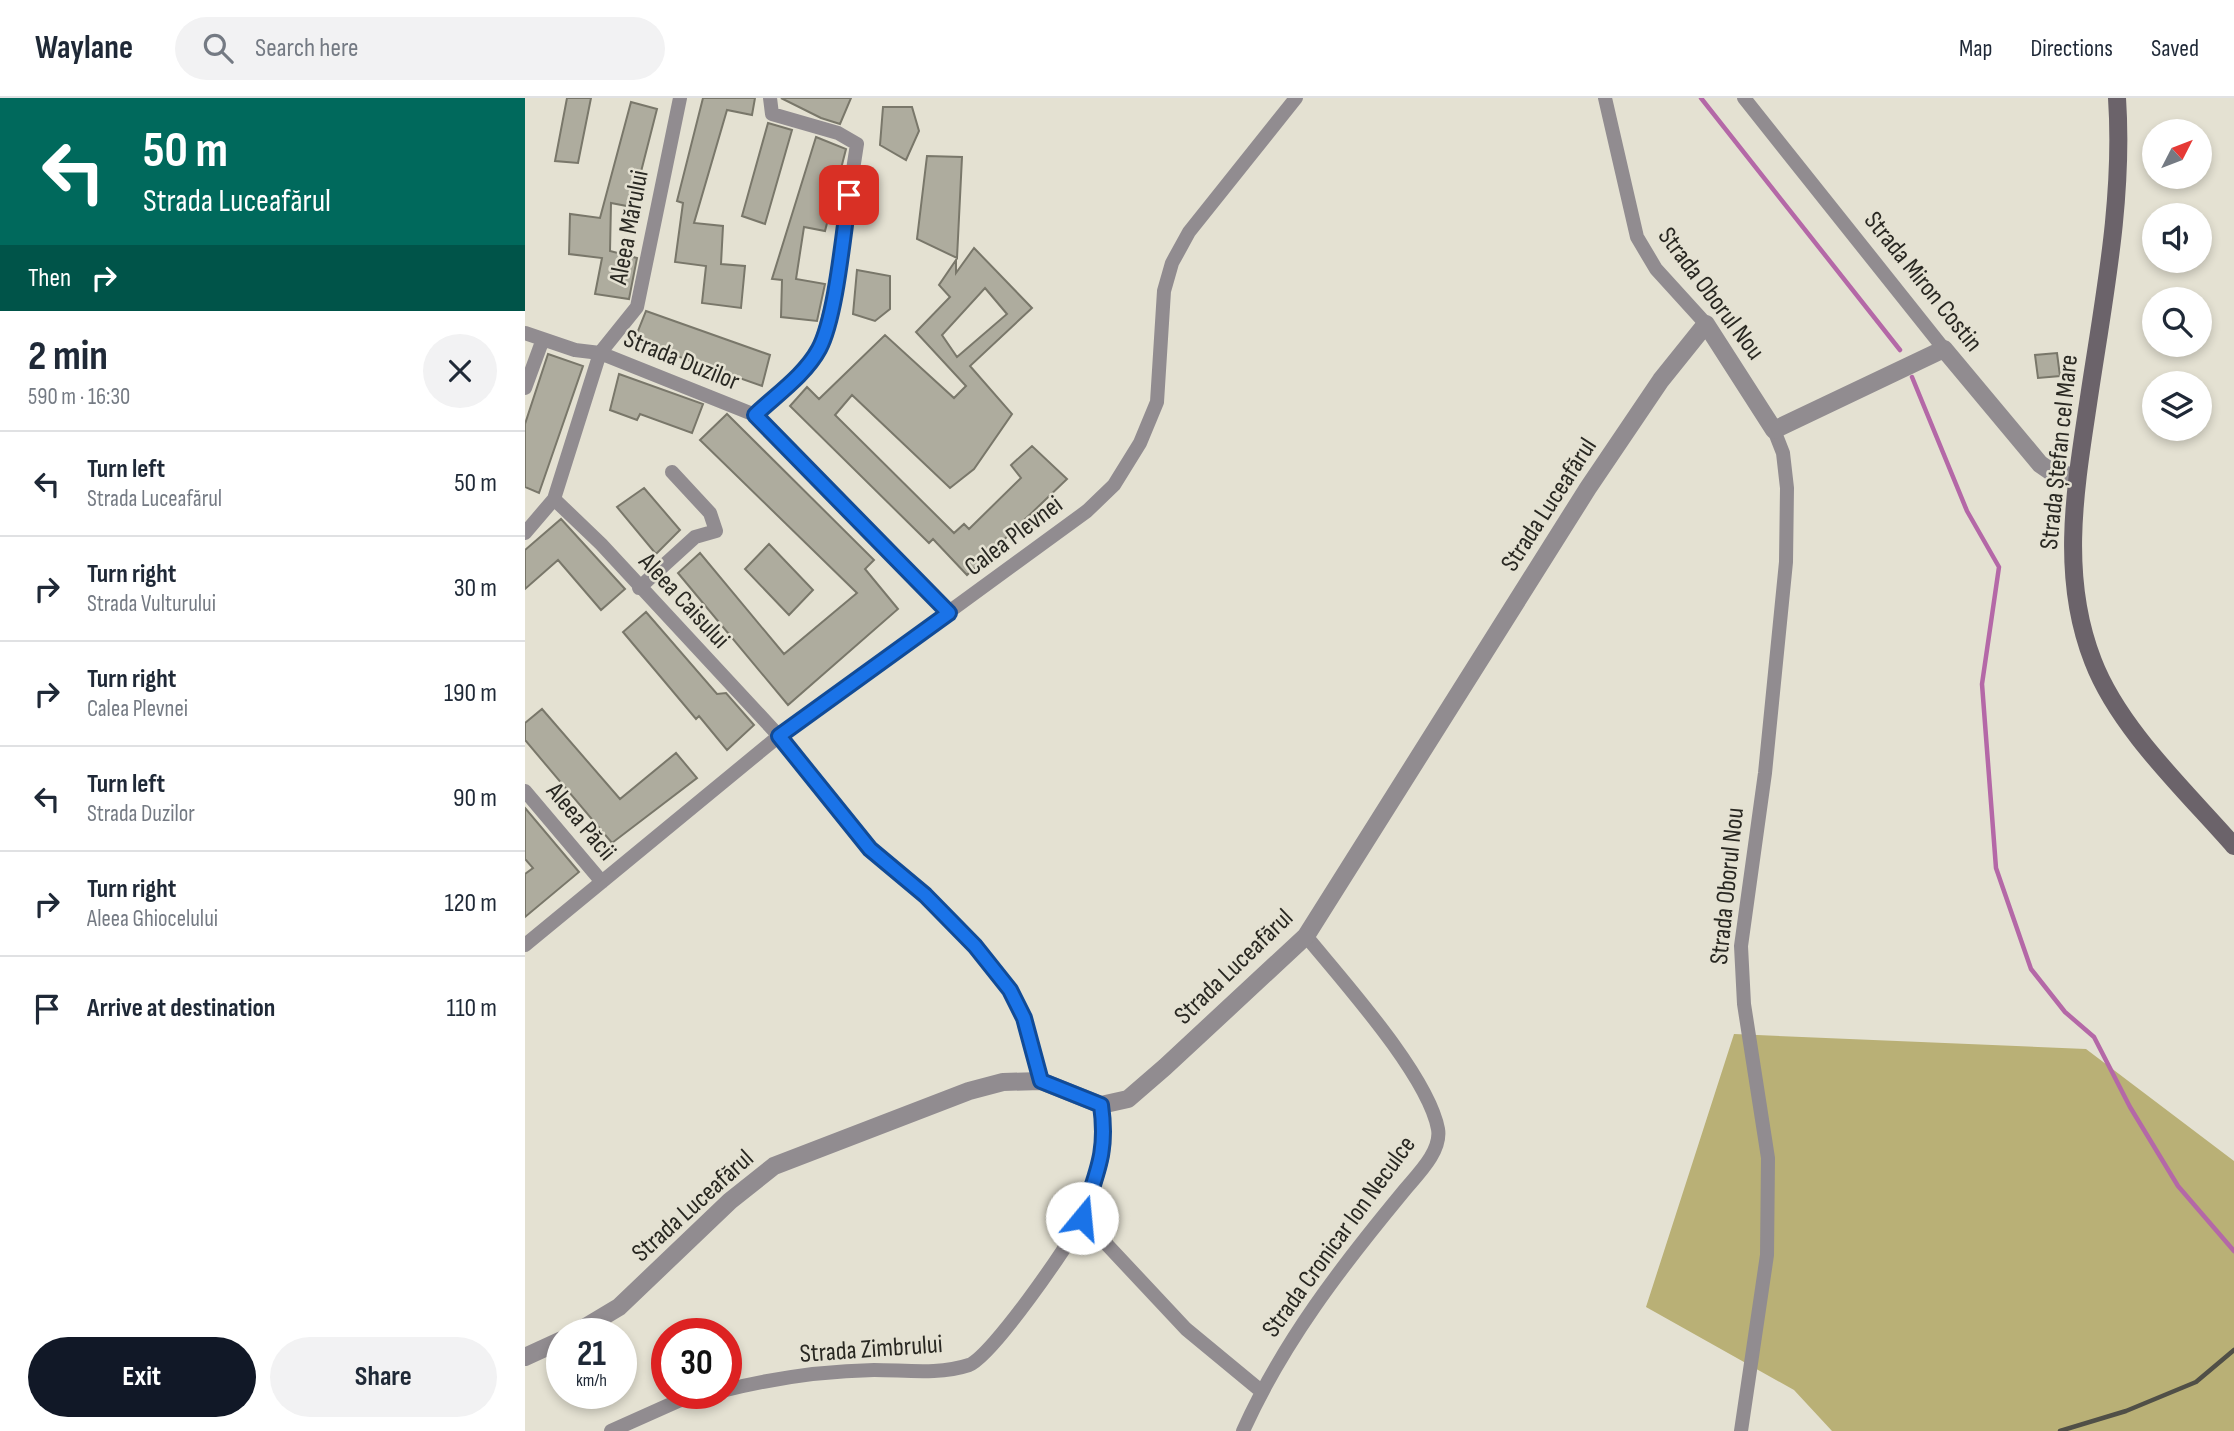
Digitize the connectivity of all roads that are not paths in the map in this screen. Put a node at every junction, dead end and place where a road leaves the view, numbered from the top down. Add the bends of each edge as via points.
1 (680, 98) edge
2 (770, 98) edge
3 (1296, 98) edge
4 (1605, 98) edge
5 (1744, 98) edge
6 (2117, 98) edge
7 (1706, 324) junction
8 (525, 333) edge
9 (543, 339) junction
10 (1944, 349) junction
11 (600, 353) junction
12 (525, 388) edge
13 (755, 415) junction
14 (1774, 430) junction
15 (672, 472) dead end
16 (2077, 477) junction
17 (554, 499) junction
18 (525, 533) edge
19 (639, 588) junction
20 (949, 613) junction
21 (779, 736) junction
22 (525, 791) edge
23 (2234, 846) edge
24 (602, 883) junction
25 (1306, 936) junction
26 (525, 945) edge
27 (1041, 1081) junction
28 (1101, 1105) junction
29 (1082, 1218) junction
30 (601, 1318) edge
31 (546, 1347) edge
32 (525, 1357) edge
33 (742, 1386) edge
34 (1261, 1391) junction
35 (660, 1409) edge
36 (611, 1431) edge
37 (1243, 1431) edge
38 (1741, 1431) edge

1 - 11 street, Aleea Mărului via 637,307
2 - 13 street via 772,114 838,133 857,144 833,299 820,348 806,368
3 - 20 street, Calea Plevnei via 1189,232 1172,262 1164,291 1157,402 1140,443 1114,485
4 - 7 street, Strada Oborul Nou via 1637,237 1656,269
5 - 10 street, Strada Miron Costin
6 - 16 main road, Strada Ștefan cel Mare via 2118,200
7 - 14 street, Strada Oborul Nou
7 - 25 street, Strada Luceafărul via 1661,380 1588,488
8 - 9 street, Strada Duzilor
9 - 11 street, Strada Duzilor
9 - 12 street
10 - 14 street
10 - 16 street, Strada Miron Costin via 2040,464 2053,473
11 - 13 street, Strada Duzilor
11 - 17 street
13 - 20 street, Strada Duzilor
14 - 38 street, Strada Oborul Nou via 1783,453 1787,488 1786,562 1765,773 1741,946 1746,1016 1768,1158 1767,1255
15 - 19 street via 710,513 716,531 695,537
16 - 23 main road, Strada Ștefan cel Mare via 2071,535 2074,595 2093,662 2123,718
17 - 18 street
17 - 19 street, Aleea Caisului
19 - 21 street, Aleea Caisului
20 - 21 street, Calea Plevnei
21 - 24 street, Calea Plevnei
21 - 27 street, Aleea Caisului via 870,849 925,895 1010,990 1024,1018
22 - 24 street, Aleea Păcii
24 - 26 street, Calea Plevnei
25 - 28 street, Strada Luceafărul via 1128,1099
25 - 34 street, Strada Cronicar Ion Neculce via 1404,1060 1438,1130 1433,1153 1288,1343
27 - 28 street, Strada Luceafărul
27 - 30 street, Strada Luceafărul via 1003,1082 969,1091 774,1166 730,1201 619,1307
28 - 29 street, Strada Zimbrului via 1103,1156
29 - 33 street, Strada Zimbrului via 1003,1334 970,1364 939,1371 871,1370 769,1379
29 - 34 street via 1186,1329
31 - 32 street
34 - 37 street, Strada Cronicar Ion Neculce
35 - 36 street

